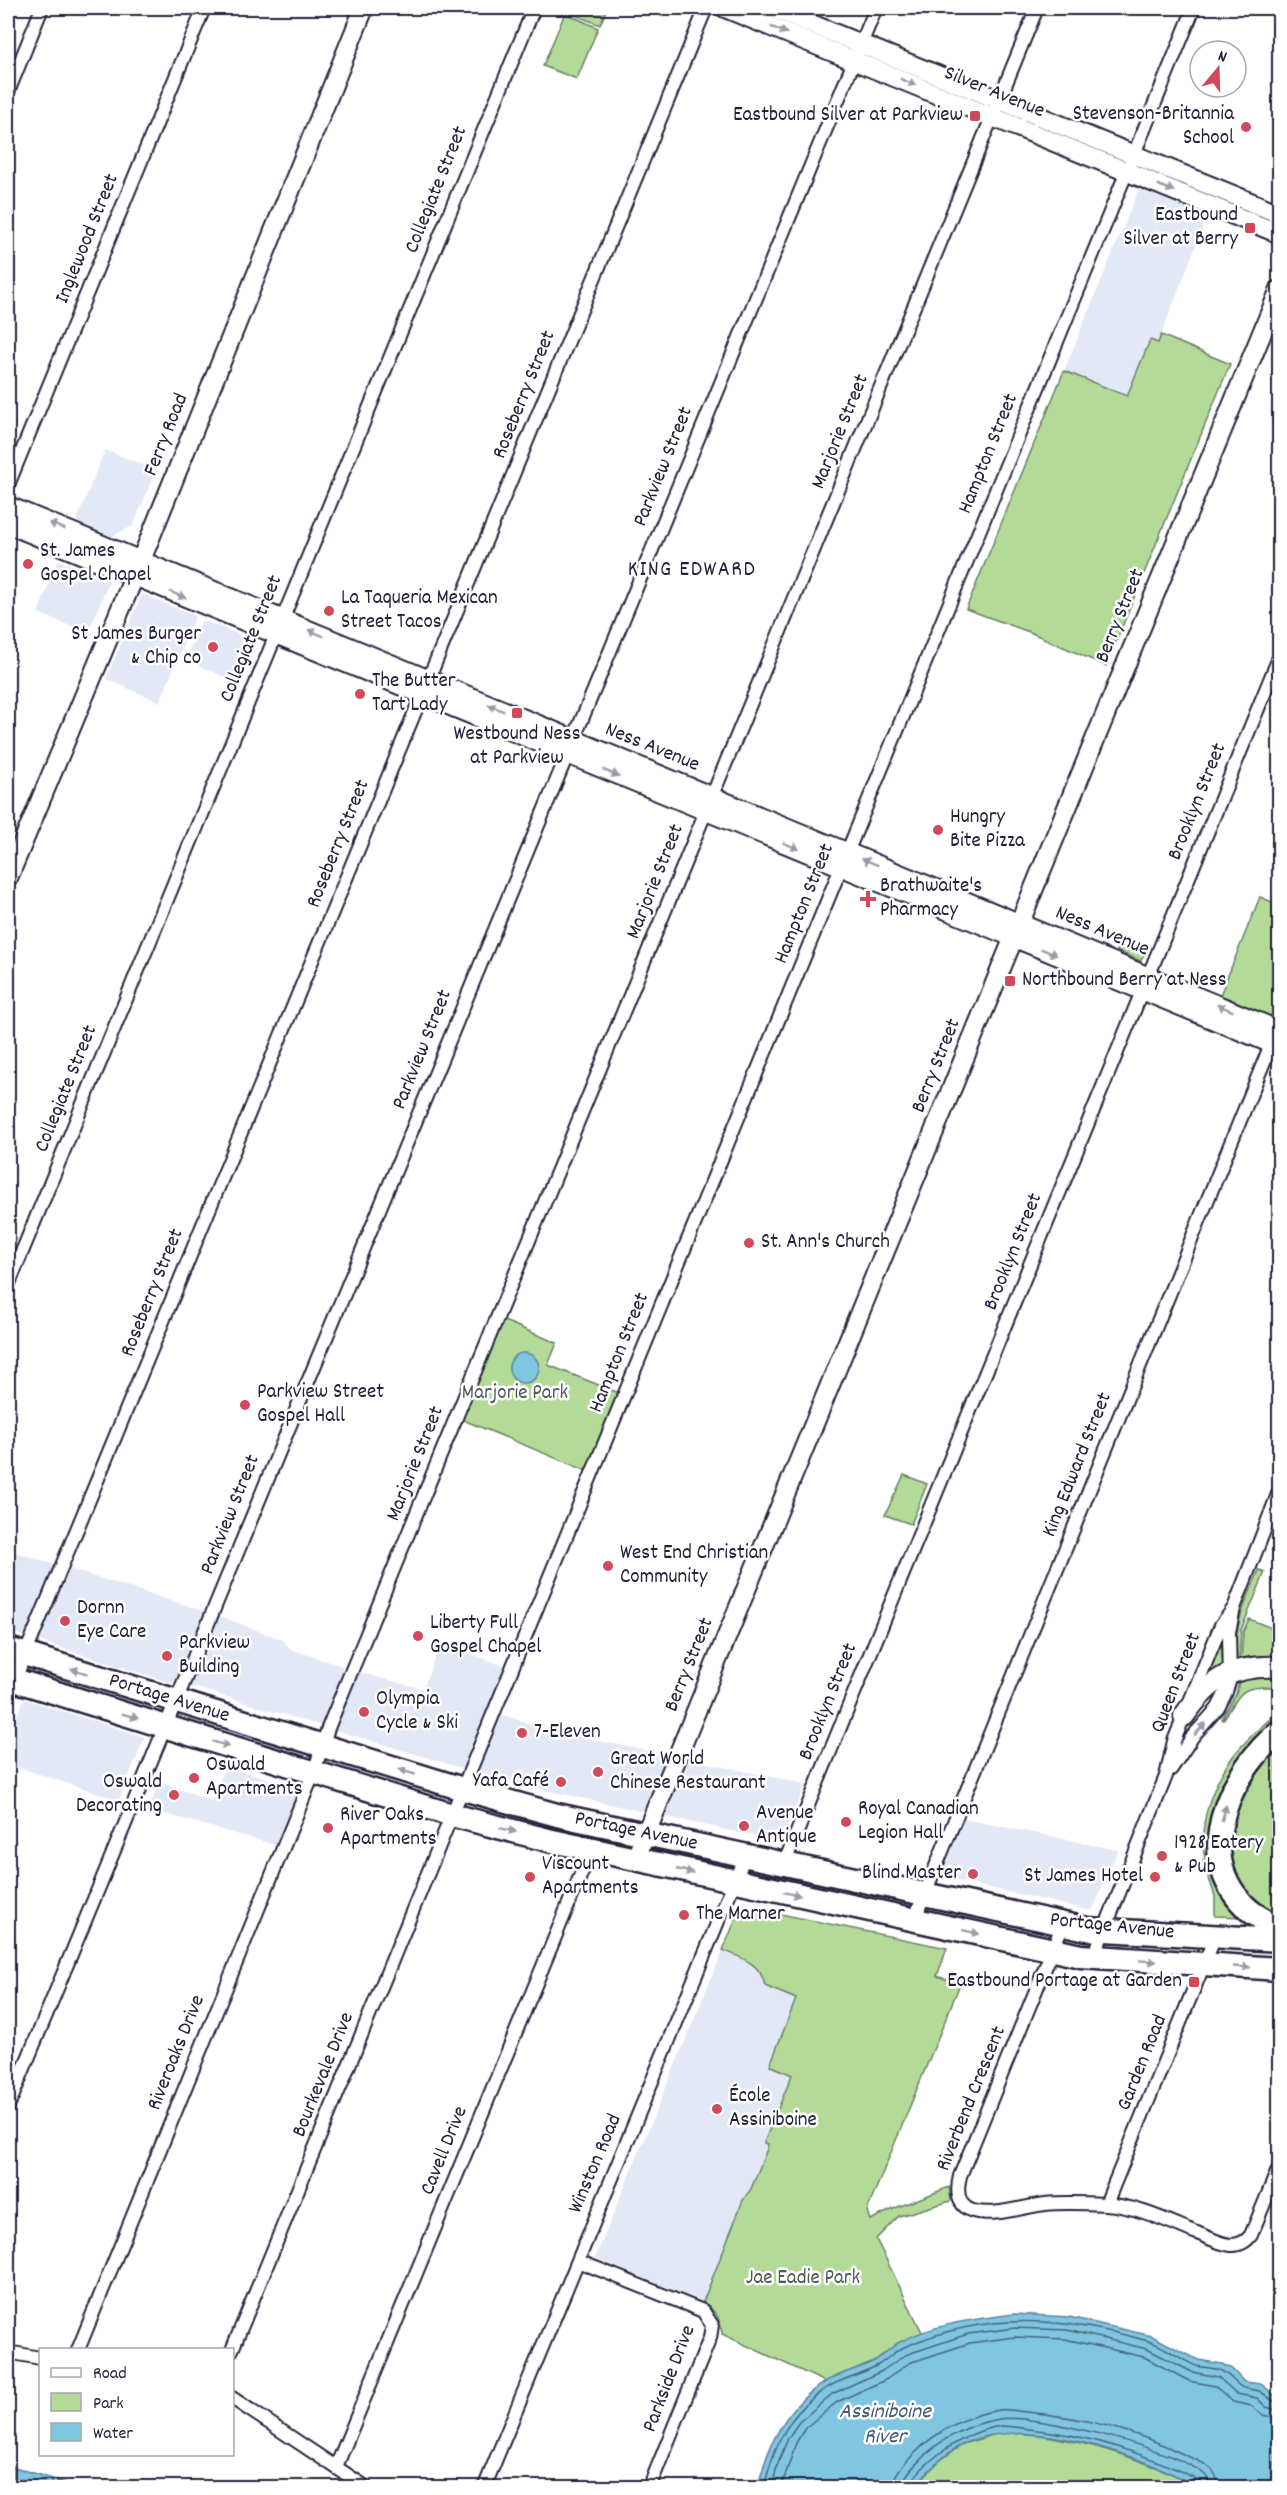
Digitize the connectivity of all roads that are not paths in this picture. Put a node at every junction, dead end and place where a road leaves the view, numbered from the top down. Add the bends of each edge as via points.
1 (42, 8) edge
2 (204, 8) edge
3 (364, 8) edge
4 (534, 8) edge
5 (706, 8) edge
6 (725, 8) edge
7 (772, 8) edge
8 (876, 8) edge
9 (1037, 8) edge
10 (1194, 8) edge
11 (857, 52) junction
12 (8, 92) edge
13 (995, 108) junction
14 (1133, 154) junction
15 (1126, 172) junction
16 (1280, 213) edge
17 (1280, 234) edge
18 (1280, 289) edge
19 (8, 485) edge
20 (8, 506) edge
21 (8, 524) edge
22 (149, 538) junction
23 (107, 546) junction
24 (137, 568) junction
25 (278, 626) junction
26 (1280, 655) edge
27 (425, 687) junction
28 (570, 747) junction
29 (709, 804) junction
30 (844, 860) junction
31 (8, 878) edge
32 (1017, 930) junction
33 (1145, 983) junction
34 (1277, 1035) edge
35 (8, 1286) edge
36 (1280, 1489) edge
37 (1234, 1608) junction
38 (16, 1652) edge
39 (1280, 1667) edge
40 (1230, 1673) junction
41 (10, 1685) edge
42 (175, 1701) junction
43 (1184, 1716) junction
44 (164, 1727) junction
45 (1280, 1731) edge
46 (321, 1746) junction
47 (314, 1772) junction
48 (1166, 1776) junction
49 (463, 1789) junction
50 (452, 1815) junction
51 (646, 1834) junction
52 (591, 1850) junction
53 (746, 1856) junction
54 (635, 1860) junction
55 (784, 1864) junction
56 (735, 1882) junction
57 (924, 1895) junction
58 (914, 1920) junction
59 (1063, 1924) junction
60 (1280, 1928) edge
61 (1104, 1930) junction
62 (1215, 1937) junction
63 (1280, 1940) edge
64 (1053, 1951) junction
65 (1093, 1958) junction
66 (1204, 1965) junction
67 (1279, 1970) edge
68 (8, 2107) edge
69 (1280, 2165) edge
70 (1106, 2204) junction
71 (578, 2261) junction
72 (78, 2348) edge
73 (232, 2348) edge
74 (8, 2352) edge
75 (39, 2358) edge
76 (234, 2399) edge
77 (336, 2468) junction
78 (367, 2487) edge
79 (484, 2487) edge
80 (649, 2487) edge

1 - 12 street
2 - 19 street, Inglewood Street
3 - 22 street, Ferry Road
4 - 25 street, Collegiate Street
5 - 27 street, Roseberry Street
6 -> 11 street, Silver Avenue
7 - 11 street, Silver Avenue
8 - 11 street, Parkview Street
9 - 13 street, Marjorie Street
10 - 14 street, Hampton Street
11 - 13 street, Silver Avenue
11 - 28 street, Parkview Street
13 - 14 street, Silver Avenue
13 - 15 street, Silver Avenue
13 - 29 street, Marjorie Street
14 - 15 street, Hampton Street
14 - 16 street, Silver Avenue
15 -> 17 street, Silver Avenue
15 - 30 street, Hampton Street
18 - 32 street, Berry Street
23 -> 20 street, Ness Avenue
21 - 24 street, Ness Avenue
22 - 23 street
22 - 24 street, Ferry Road
23 - 24 street, Ness Avenue
24 - 25 street, Ness Avenue
24 - 31 street, Ferry Road
25 - 27 street, Ness Avenue
25 - 35 street, Collegiate Street
26 - 33 street, Brooklyn Street
27 - 28 street, Ness Avenue
27 - 38 street, Roseberry Street
28 - 29 street, Ness Avenue
28 - 42 street, Parkview Street
29 - 30 street, Ness Avenue
29 - 46 street, Marjorie Street
30 - 32 street, Ness Avenue
30 - 49 street, Hampton Street
32 - 33 street, Ness Avenue
32 - 51 street, Berry Street
33 - 34 street, Ness Avenue
33 - 55 street, Brooklyn Street
34 - 57 street, King Edward Street
36 - 37 street, Queen Street
37 - 40 street, Queen Street
37 - 43 street, Queen Street via 1221,1625
38 - 41 street, Roseberry Street
42 -> 38 highway, Portage Avenue
39 - 40 main road
40 - 43 main road via 1208,1686
48 -> 40 street, Queen Street via 1222,1702
41 -> 44 highway, Portage Avenue
42 - 44 street, Parkview Street
42 - 46 highway, Portage Avenue
43 - 48 street, Queen Street
44 -> 47 highway, Portage Avenue
44 - 68 street, Parkview Street
60 -> 45 highway via 1250,1911 1235,1895 1224,1874 1219,1850 1221,1823 1234,1787 1257,1754
46 - 47 street, Marjorie Street
49 -> 46 highway, Portage Avenue
47 - 50 highway, Portage Avenue
47 - 72 street, Riveroaks Drive
48 - 61 street, Queen Street
49 - 50 street, Hampton Street
49 - 51 highway, Portage Avenue
50 -> 52 highway, Portage Avenue
50 - 73 street, Bourkevale Drive
51 - 53 highway, Portage Avenue
51 - 54 street, Berry Street
52 - 54 highway, Portage Avenue
52 - 77 street, Cavell Drive
53 - 55 highway, Portage Avenue
53 - 56 street, Winston Road
54 -> 56 highway, Portage Avenue
55 - 57 highway, Portage Avenue
56 -> 58 highway, Portage Avenue
56 - 71 street, Winston Road
57 - 58 street, King Edward Street
57 - 59 highway, Portage Avenue
58 -> 64 highway, Portage Avenue
59 - 61 highway, Portage Avenue
59 - 64 street, Riverbend Crescent
61 - 62 highway, Portage Avenue
61 - 65 street, Queen Street
62 - 63 highway, Portage Avenue
62 - 66 street, Garden Road
64 - 65 highway, Portage Avenue
64 - 70 street, Riverbend Crescent via 960,2176 958,2192 966,2207 981,2214 1046,2204
65 -> 66 highway, Portage Avenue
66 -> 67 highway, Portage Avenue
66 - 70 street, Garden Road
69 - 70 street, Riverbend Crescent via 1251,2235 1238,2244 1222,2243 1157,2217
71 - 79 street, Winston Road
71 - 80 street, Parkside Drive via 703,2311 712,2325
74 - 75 street
76 - 77 street
77 - 78 street

